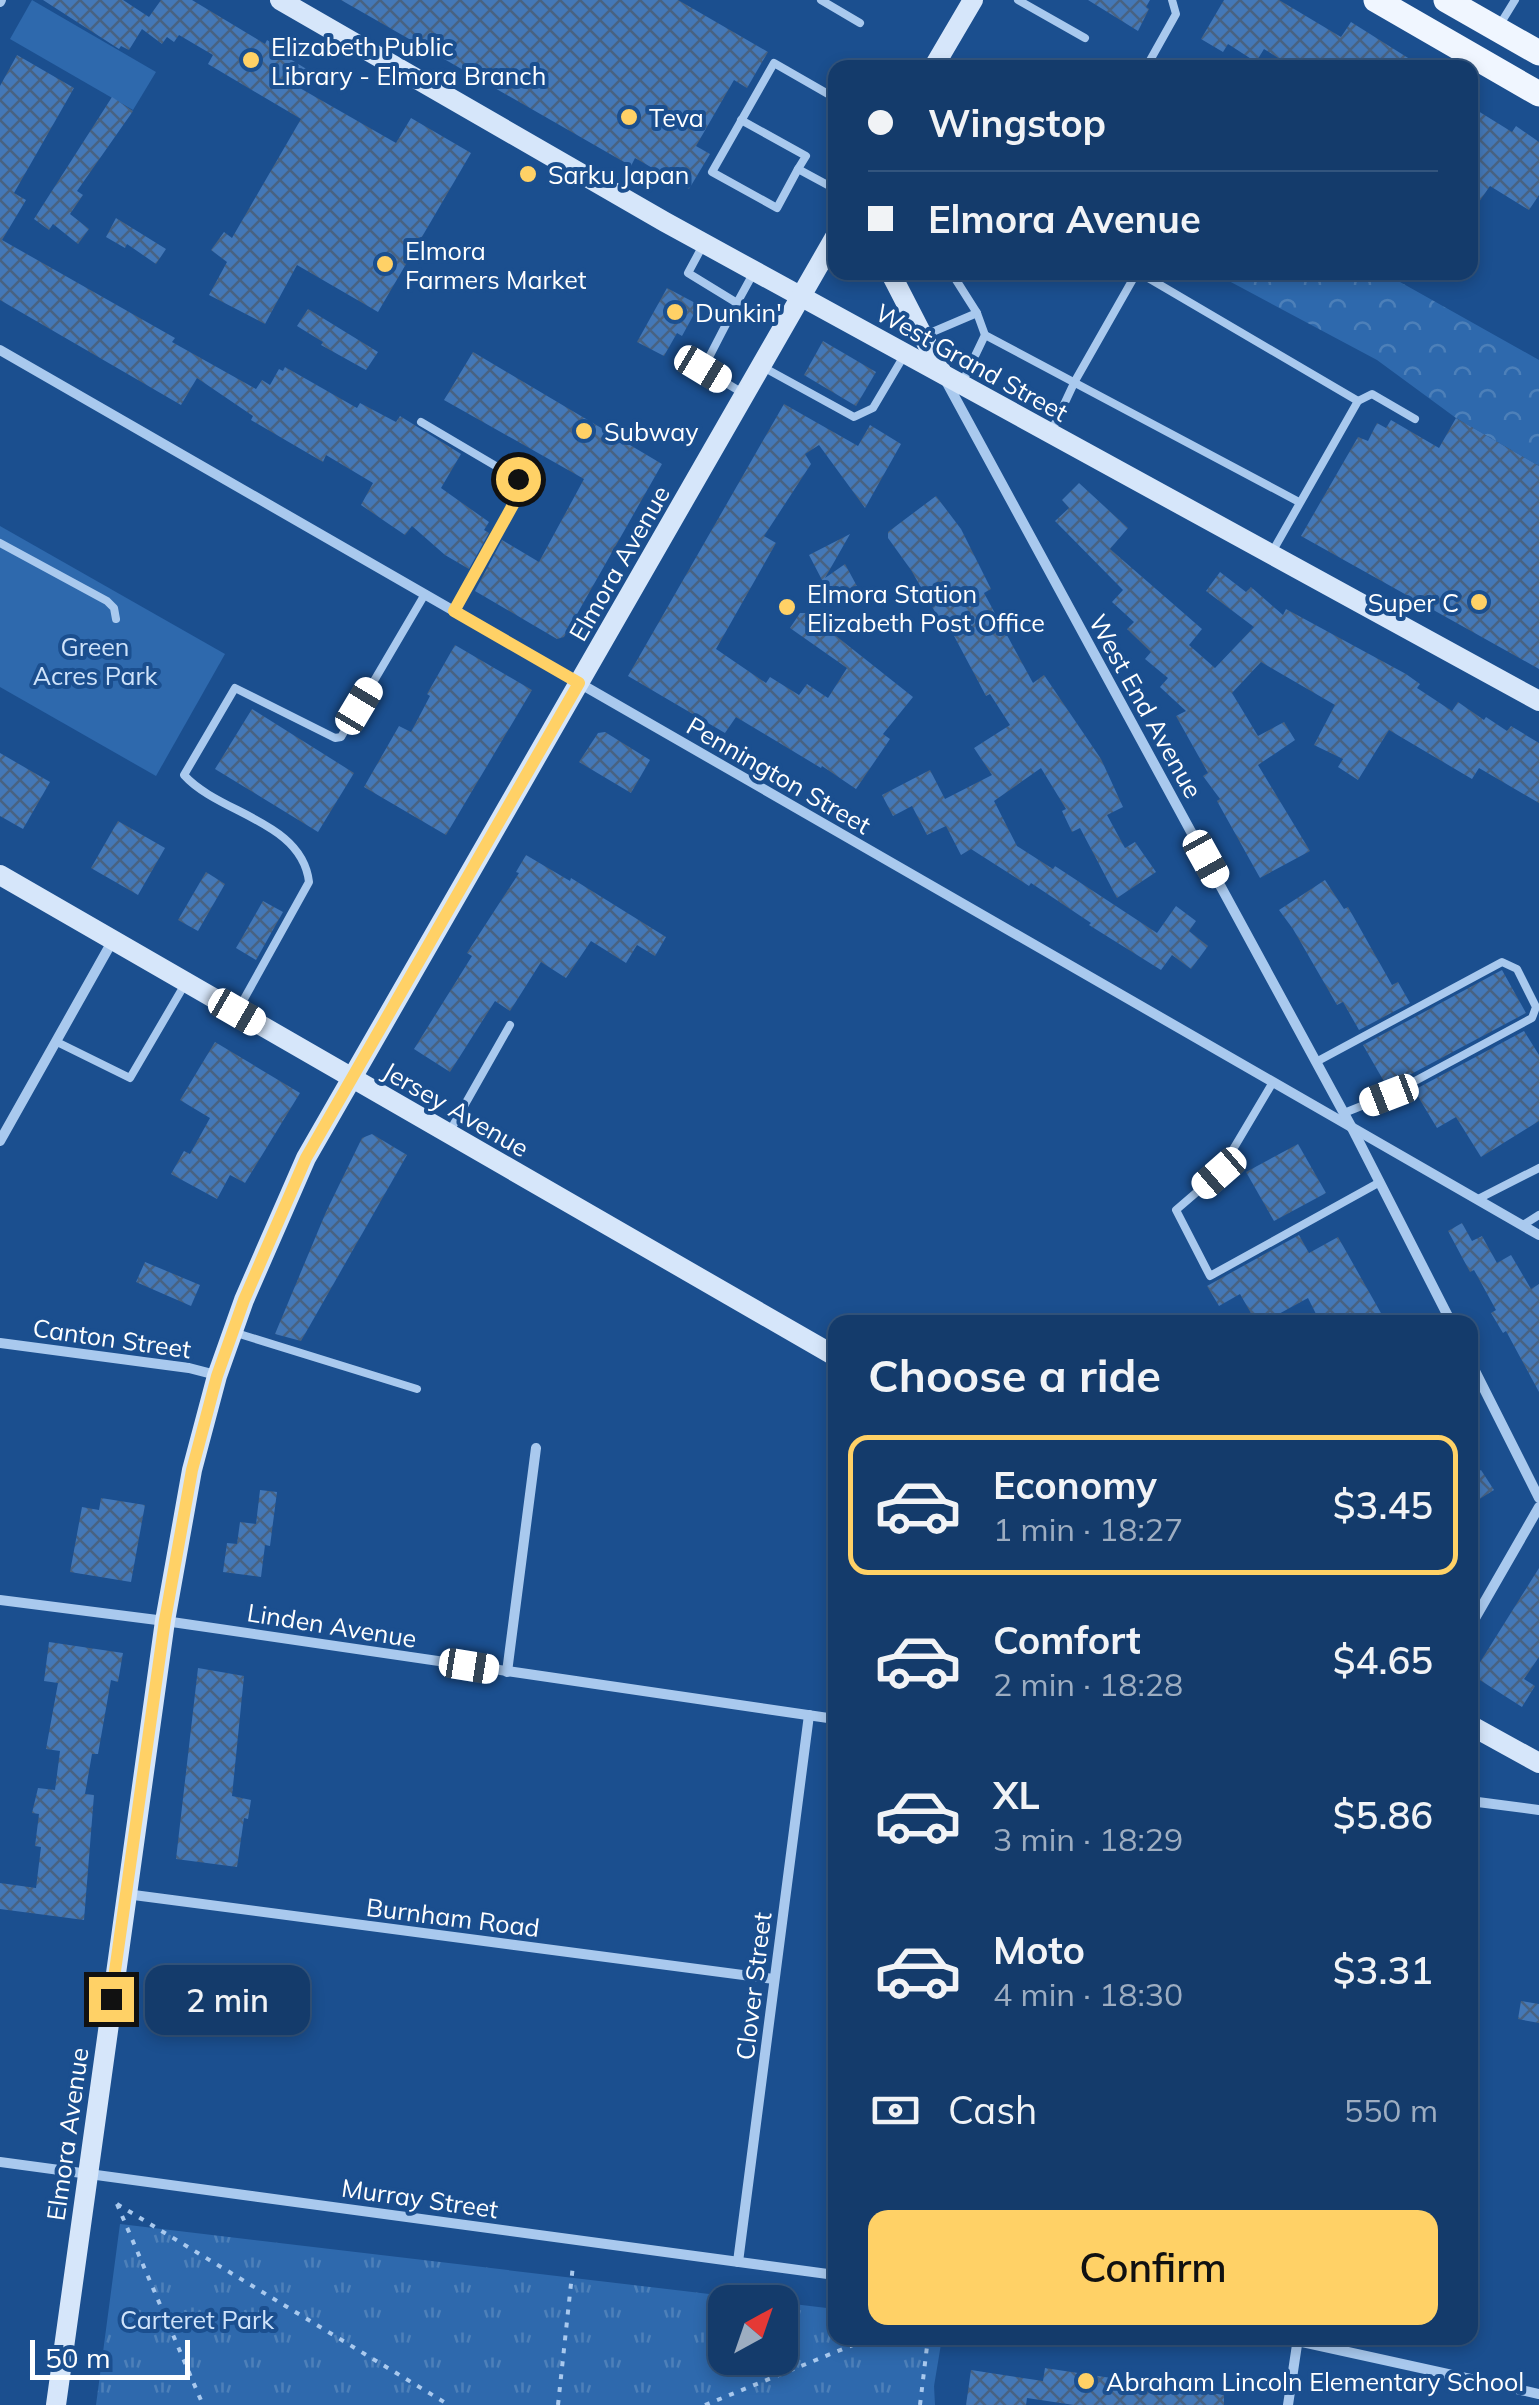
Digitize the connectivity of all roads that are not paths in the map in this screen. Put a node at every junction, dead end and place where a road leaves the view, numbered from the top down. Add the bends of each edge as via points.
1 (280, 0) edge
2 (821, 0) edge
3 (972, 0) edge
4 (1172, 0) edge
5 (1376, 0) edge
6 (1514, 0) edge
7 (1023, 1) edge
8 (1449, 1) edge
9 (860, 23) dead end
10 (1497, 30) junction
11 (1433, 33) junction
12 (1085, 38) dead end
13 (1539, 54) edge
14 (1460, 59) edge
15 (938, 60) edge
16 (1150, 60) edge
17 (1478, 67) edge
18 (828, 94) edge
19 (1539, 94) edge
20 (741, 120) junction
21 (798, 169) junction
22 (828, 185) edge
23 (704, 244) junction
24 (828, 249) edge
25 (754, 271) junction
26 (894, 280) edge
27 (956, 280) edge
28 (1133, 280) edge
29 (1152, 280) edge
30 (801, 297) junction
31 (737, 303) junction
32 (977, 313) junction
33 (984, 335) junction
34 (923, 336) junction
35 (0, 350) edge
36 (905, 354) junction
37 (762, 366) junction
38 (952, 380) junction
39 (1075, 382) junction
40 (745, 394) junction
41 (1358, 401) junction
42 (1416, 419) dead end
43 (421, 422) dead end
44 (1050, 434) junction
45 (1299, 502) junction
46 (0, 543) edge
47 (1270, 554) junction
48 (426, 594) junction
49 (454, 611) junction
50 (116, 619) dead end
51 (579, 683) junction
52 (1539, 701) edge
53 (0, 875) edge
54 (112, 940) junction
55 (186, 982) junction
56 (237, 1012) junction
57 (510, 1025) dead end
58 (57, 1042) junction
59 (1316, 1062) junction
60 (352, 1078) junction
61 (1273, 1082) junction
62 (1344, 1113) junction
63 (1352, 1128) junction
64 (448, 1133) junction
65 (0, 1140) edge
66 (1539, 1168) edge
67 (1380, 1182) junction
68 (1478, 1199) junction
69 (1539, 1216) edge
70 (1523, 1225) junction
71 (1539, 1234) edge
72 (1446, 1315) edge
73 (233, 1332) junction
74 (0, 1343) edge
75 (828, 1352) edge
76 (217, 1376) junction
77 (1478, 1377) edge
78 (417, 1390) dead end
79 (536, 1448) dead end
80 (1539, 1498) edge
81 (1539, 1507) edge
82 (0, 1600) edge
83 (1478, 1612) edge
84 (165, 1620) junction
85 (507, 1672) junction
86 (809, 1715) junction
87 (828, 1718) edge
88 (1478, 1729) edge
89 (1539, 1763) edge
90 (1478, 1802) edge
91 (1539, 1810) edge
92 (126, 1894) junction
93 (774, 1979) junction
94 (0, 2162) edge
95 (87, 2172) junction
96 (738, 2262) junction
97 (828, 2274) edge
98 (1297, 2345) edge
99 (1328, 2345) edge
100 (1539, 2394) edge
101 (56, 2405) edge
102 (1288, 2405) edge

1 - 23 main road, West Grand Street
2 - 9 lane
3 - 15 main road
4 - 16 lane via 1176,14
5 - 11 main road
6 - 10 lane
7 - 12 lane
8 - 10 main road
8 - 11 main road
10 - 13 main road
11 - 14 main road
17 - 19 main road
18 - 20 lane via 774,63
20 - 21 lane via 806,156
20 - 21 lane via 712,172 777,208
21 - 22 lane
23 - 25 main road, West Grand Street
23 - 31 lane via 688,273
24 - 30 main road, Elmora Avenue
25 - 30 main road, West Grand Street
25 - 31 lane
26 - 34 main road
27 - 32 lane
28 - 39 lane
29 - 41 lane
30 - 36 main road, West Grand Street
30 - 37 main road, Elmora Avenue
31 - 40 lane via 703,369
32 - 33 lane
32 - 34 lane
33 - 38 lane
33 - 39 lane
34 - 38 main road
35 - 48 street, Pennington Street
36 - 37 lane via 873,408 854,416
36 - 38 main road, West Grand Street
37 - 40 main road, Elmora Avenue
38 - 44 main road, West Grand Street
38 - 59 street, West End Avenue
39 - 44 lane
39 - 45 lane
40 - 51 main road, Elmora Avenue
41 - 42 lane via 1372,394
41 - 45 lane
43 - 49 lane via 518,479 519,494
44 - 47 main road, West Grand Street
45 - 47 lane
46 - 50 lane via 107,602
47 - 52 main road, West Grand Street
48 - 49 street, Pennington Street
48 - 56 lane via 341,737 235,688 184,775 292,844 307,871 308,882
49 - 51 street, Pennington Street
51 - 60 main road, Elmora Avenue
51 - 61 street, Pennington Street
53 - 54 main road, Jersey Avenue
54 - 55 main road, Jersey Avenue
54 - 58 street
55 - 56 main road, Jersey Avenue
55 - 58 lane via 130,1078
56 - 60 main road, Jersey Avenue
57 - 64 lane
58 - 65 street
59 - 62 street, West End Avenue
59 - 62 lane via 1502,962 1517,969 1536,1007 1532,1018
60 - 64 main road, Jersey Avenue
60 - 73 main road, Elmora Avenue via 306,1158
61 - 63 street, Pennington Street
61 - 67 lane via 1219,1173 1176,1210 1210,1276
62 - 63 street, West End Avenue
63 - 67 street, West End Avenue
63 - 68 street, Pennington Street
64 - 75 main road, Jersey Avenue
66 - 68 lane
67 - 72 street, West End Avenue
68 - 70 street, Pennington Street
69 - 70 lane
70 - 71 street, Pennington Street
73 - 76 main road, Elmora Avenue
73 - 78 lane
74 - 76 street, Canton Street
76 - 84 main road, Elmora Avenue
77 - 80 street
79 - 85 street
81 - 83 street
82 - 84 street, Linden Avenue
84 - 85 street, Linden Avenue
84 - 92 main road, Elmora Avenue
85 - 86 street, Linden Avenue
86 - 87 street, Linden Avenue
86 - 93 street, Clover Street
88 - 89 main road
90 - 91 street
92 - 93 street, Burnham Road
92 - 95 main road, Elmora Avenue
93 - 96 street, Clover Street
94 - 95 street, Murray Street
95 - 96 street, Murray Street
95 - 101 main road, Elmora Avenue
96 - 97 street, Murray Street
98 - 102 street
99 - 100 street

